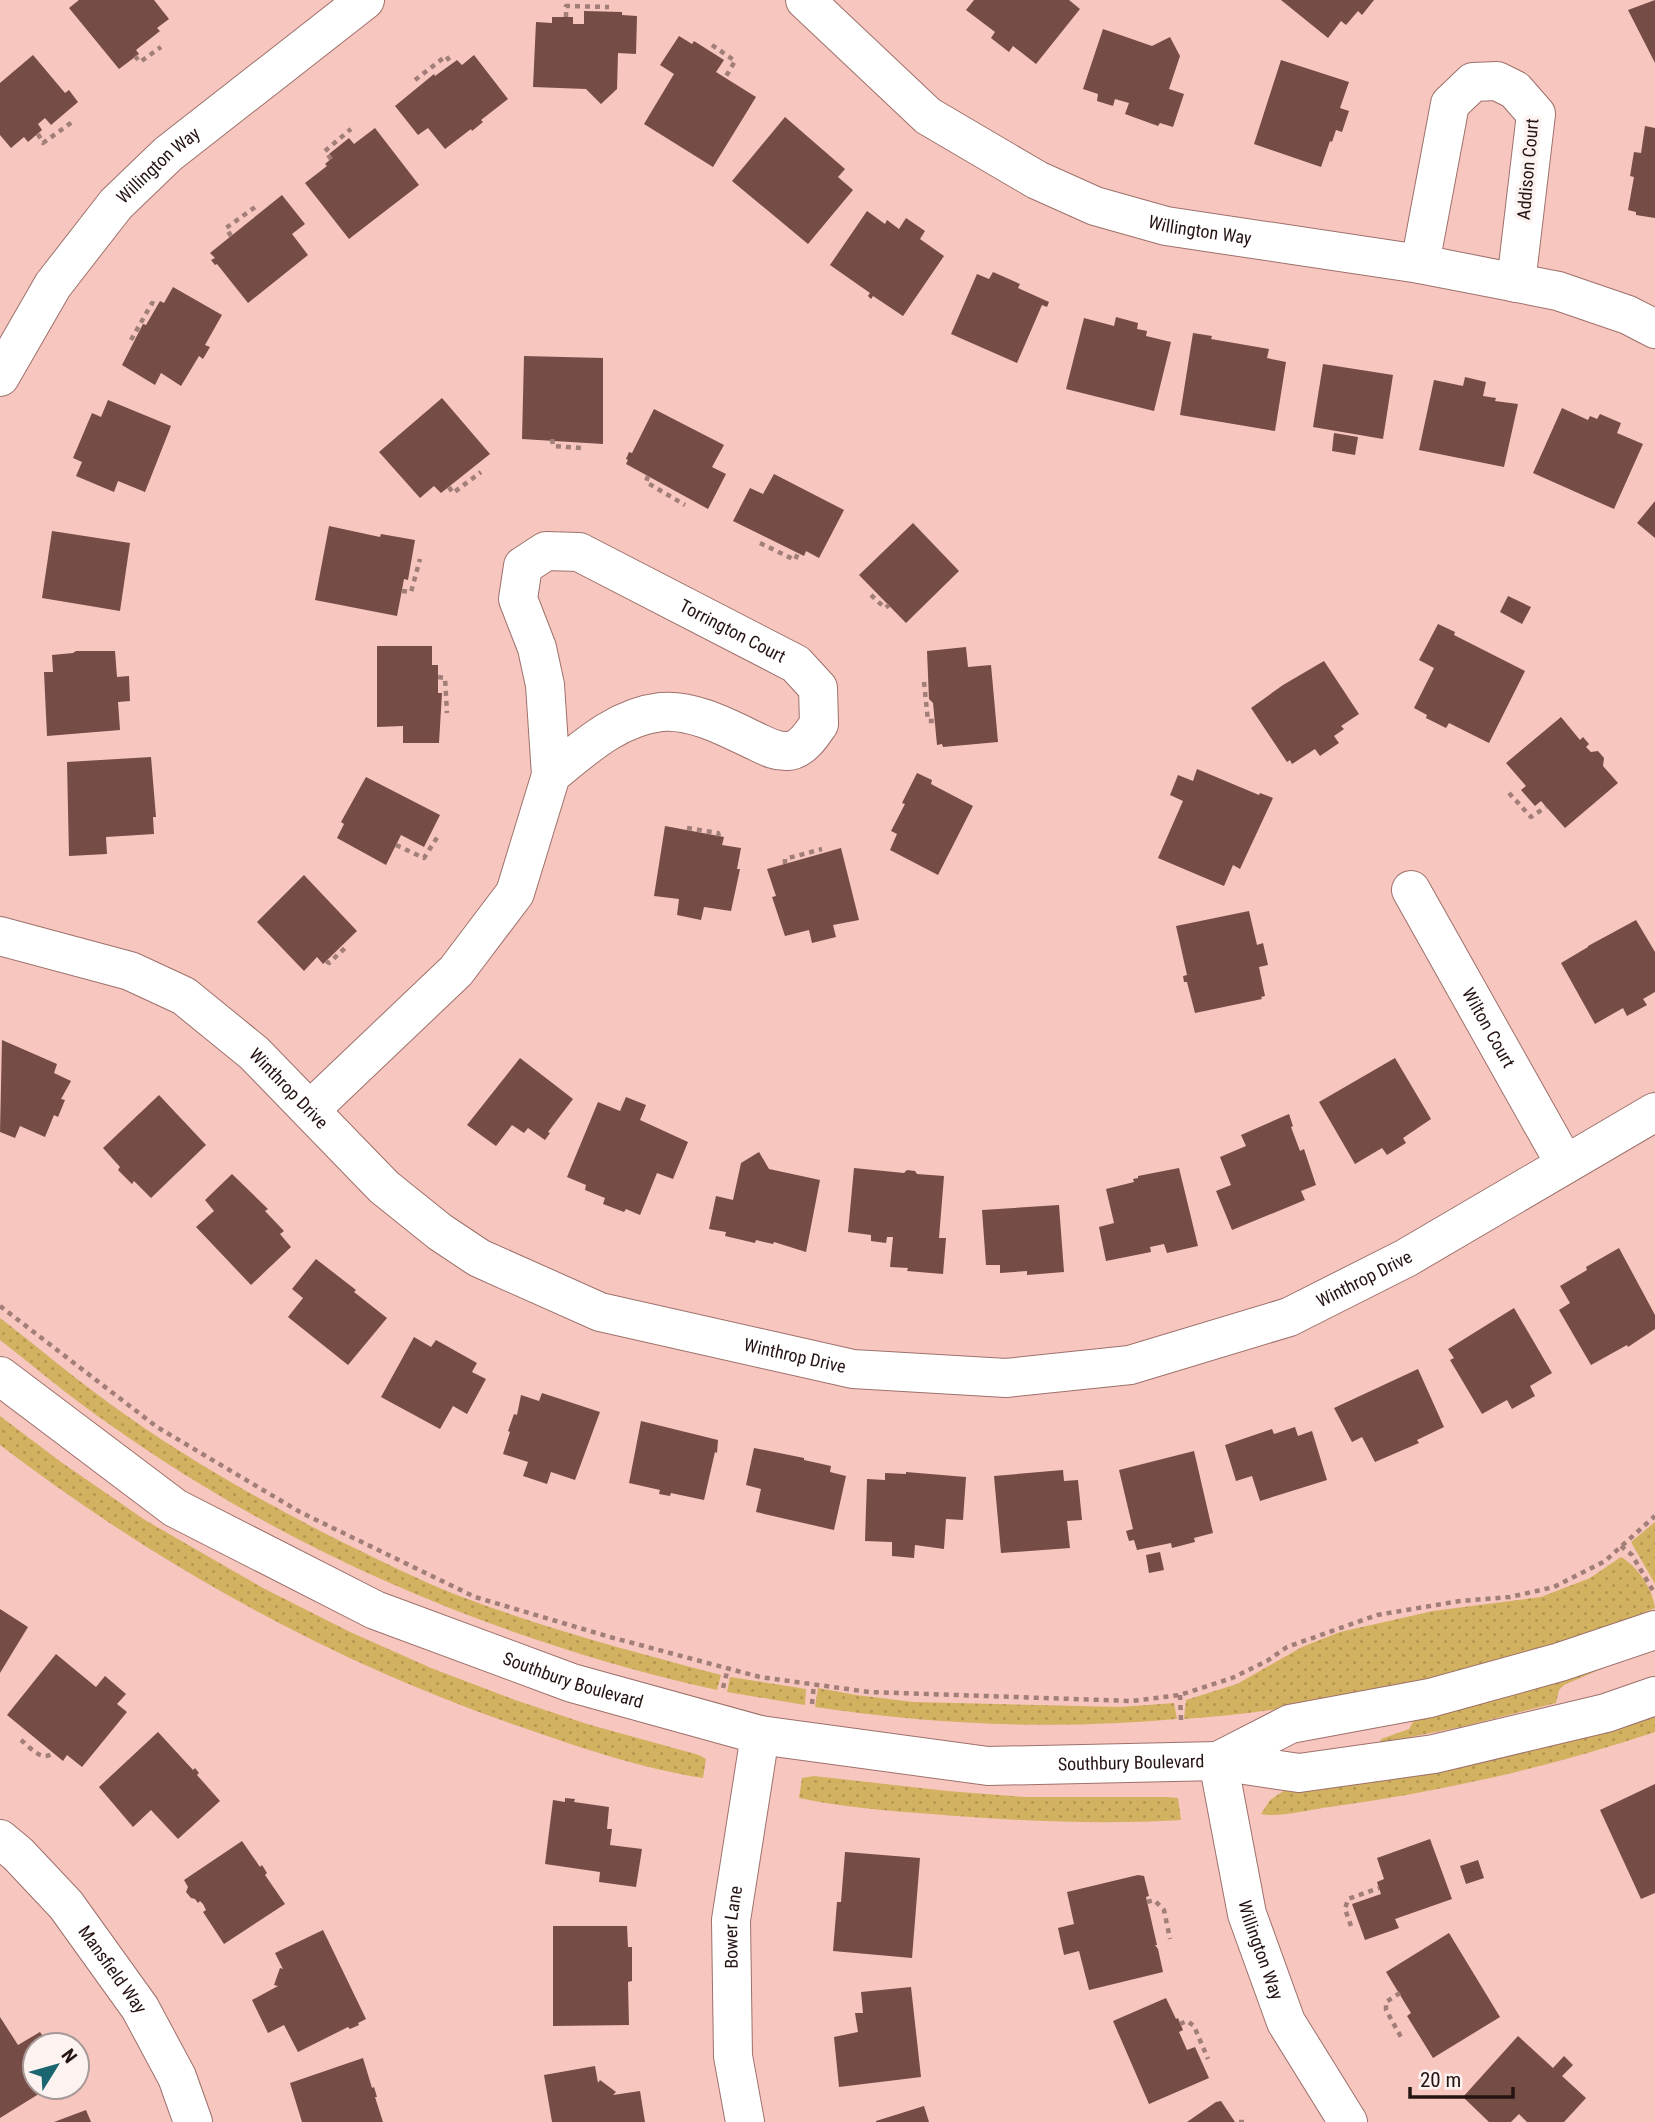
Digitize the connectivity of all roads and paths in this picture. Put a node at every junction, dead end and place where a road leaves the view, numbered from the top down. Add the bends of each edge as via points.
1 (365, 0) edge
2 (805, 0) edge
3 (609, 7) dead end
4 (566, 17) dead end
5 (712, 45) dead end
6 (161, 47) dead end
7 (135, 56) dead end
8 (452, 64) dead end
9 (725, 78) dead end
10 (415, 80) dead end
11 (75, 120) dead end
12 (351, 129) dead end
13 (38, 134) dead end
14 (331, 159) dead end
15 (258, 205) dead end
16 (230, 236) dead end
17 (1420, 264) junction
18 (1516, 283) junction
19 (157, 305) dead end
20 (1655, 329) edge
21 (131, 340) dead end
22 (0, 377) edge
23 (552, 439) dead end
24 (582, 448) dead end
25 (481, 472) dead end
26 (648, 476) dead end
27 (449, 487) dead end
28 (685, 505) dead end
29 (760, 542) dead end
30 (798, 553) dead end
31 (420, 559) dead end
32 (402, 591) dead end
33 (871, 595) dead end
34 (889, 605) dead end
35 (438, 677) dead end
36 (924, 682) dead end
37 (447, 713) dead end
38 (934, 721) dead end
39 (551, 775) junction
40 (1509, 793) dead end
41 (1546, 807) dead end
42 (687, 828) dead end
43 (438, 836) dead end
44 (719, 836) dead end
45 (396, 845) dead end
46 (822, 849) dead end
47 (785, 864) dead end
48 (1411, 890) dead end
49 (0, 936) edge
50 (345, 948) dead end
51 (326, 961) dead end
52 (310, 1110) junction
53 (1655, 1112) edge
54 (1564, 1164) junction
55 (0, 1306) edge
56 (0, 1376) edge
57 (1655, 1516) edge
58 (1621, 1546) junction
59 (1655, 1595) edge
60 (1655, 1630) edge
61 (728, 1668) junction
62 (814, 1684) junction
63 (722, 1690) dead end
64 (1180, 1695) junction
65 (1655, 1696) edge
66 (812, 1705) dead end
67 (1181, 1720) dead end
68 (760, 1735) junction
69 (21, 1740) dead end
70 (54, 1753) dead end
71 (1218, 1761) junction
72 (0, 1839) edge
73 (1380, 1888) dead end
74 (1147, 1902) dead end
75 (1351, 1926) dead end
76 (1170, 1939) dead end
77 (1400, 1993) dead end
78 (1180, 2024) dead end
79 (1401, 2037) dead end
80 (1208, 2059) dead end
81 (193, 2122) edge
82 (745, 2122) edge
83 (1348, 2122) edge

1 - 22 street, Willington Way via 168,154 116,204 53,285
2 - 17 street, Willington Way via 928,116 1037,180 1096,206 1166,226
3 - 4 path via 566,6
5 - 9 path via 735,61
6 - 7 path via 140,62
8 - 10 path via 446,56
11 - 13 path via 43,143
12 - 14 path via 325,152
15 - 16 path via 226,228
17 - 18 street, Willington Way
17 - 18 street, Addison Court via 1450,104 1473,82 1497,81 1515,90 1536,114
18 - 20 street, Willington Way via 1559,292
19 - 21 path via 152,303
23 - 24 path via 553,446
25 - 27 path via 453,494
26 - 28 path via 646,482
29 - 30 path via 795,560
31 - 32 path via 411,592
33 - 34 path via 885,608
35 - 37 path via 444,678
36 - 38 path via 928,721
39 - 39 street, Torrington Court via 622,723 663,712 707,718 771,749 790,751 804,743 819,724 818,688 796,664 579,552 546,551 523,566 518,599 545,685
39 - 52 street, Torrington Court via 515,893 456,971
40 - 41 path via 1531,817
42 - 44 path
43 - 45 path via 424,858
46 - 47 path via 785,859
48 - 54 street, Wilton Court
49 - 52 street, Winthrop Drive via 130,971 184,996 254,1053
50 - 51 path
52 - 54 street, Winthrop Drive via 384,1187 440,1232 479,1258 600,1312 853,1369 1006,1378 1130,1365 1289,1317 1406,1258
53 - 54 street, Winthrop Drive
55 - 61 path via 157,1427 300,1512 475,1597
56 - 68 street, Southbury Boulevard via 175,1508 375,1610 572,1683
57 - 58 path
58 - 59 path via 1632,1555
58 - 64 path via 1605,1561 1554,1587 1377,1615 1287,1647 1232,1678
60 - 71 street, Southbury Boulevard via 1430,1698 1290,1724
61 - 62 path
61 - 63 path
62 - 64 path via 949,1696 1132,1700
62 - 66 path
64 - 67 path
65 - 71 street, Southbury Boulevard via 1606,1713 1434,1754 1299,1773
68 - 71 street, Southbury Boulevard via 988,1766
68 - 82 street, Bower Lane via 731,1920 733,2056
69 - 70 path via 40,1756
71 - 83 street, Willington Way via 1247,1914 1262,1956 1288,2025
72 - 81 street, Mansfield Way via 66,1905 141,2008 177,2077
73 - 75 path via 1348,1899 1345,1909
74 - 76 path via 1154,1900 1164,1910
77 - 79 path via 1387,2001 1386,2010
78 - 80 path via 1187,2021 1194,2026

